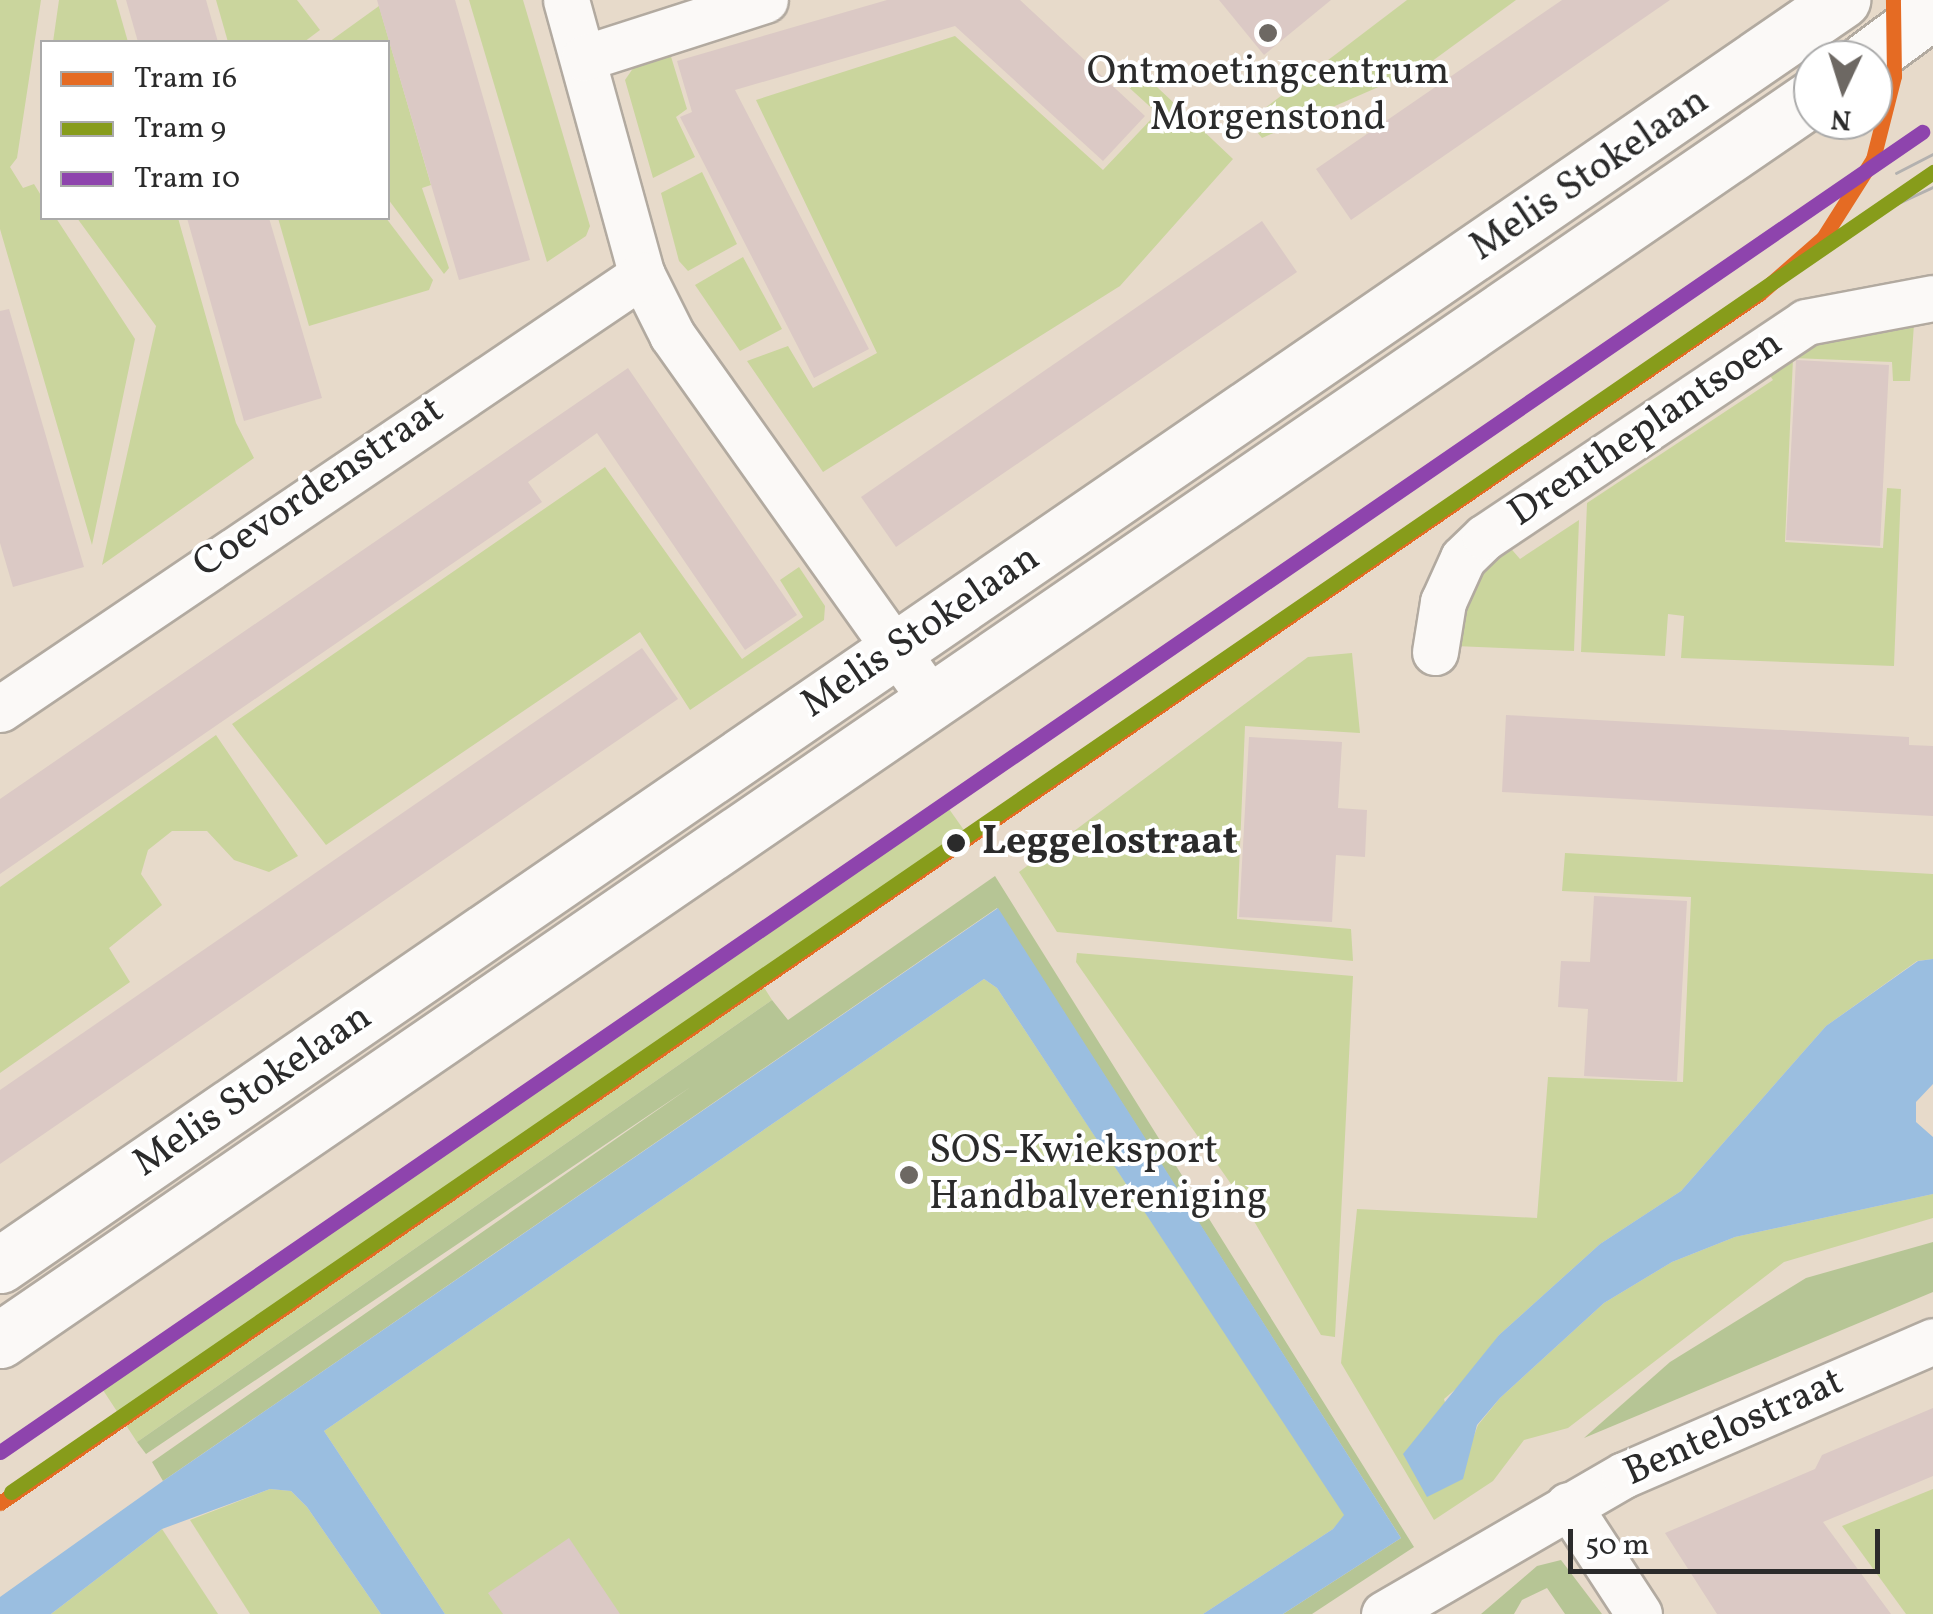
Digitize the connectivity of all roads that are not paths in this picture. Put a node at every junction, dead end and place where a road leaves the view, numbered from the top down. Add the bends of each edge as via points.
1 (566, 0) edge
2 (766, 0) edge
3 (1842, 0) edge
4 (1921, 15) edge
5 (1890, 40) edge
6 (584, 58) junction
7 (1793, 111) edge
8 (642, 275) junction
9 (1933, 298) edge
10 (895, 650) junction
11 (1435, 652) dead end
12 (931, 700) junction
13 (0, 709) edge
14 (0, 1265) edge
15 (0, 1340) edge
16 (1933, 1341) edge
17 (1568, 1505) junction
18 (1436, 1600) edge
19 (1384, 1614) edge
20 (1639, 1614) edge

1 - 6 street
2 - 6 street
3 - 10 street, Melis Stokelaan
4 - 5 street
6 - 8 street
7 - 12 street, Melis Stokelaan
8 - 10 street via 672,335
8 - 13 street, Coevordenstraat via 589,304
9 - 11 street, Drentheplantsoen via 1806,322 1485,538 1463,558 1443,602
10 - 12 street
10 - 14 street, Melis Stokelaan
12 - 15 street, Melis Stokelaan
16 - 17 street, Bentelostraat
17 - 18 street, Bentelostraat
17 - 20 street
18 - 19 street, Bentelostraat

